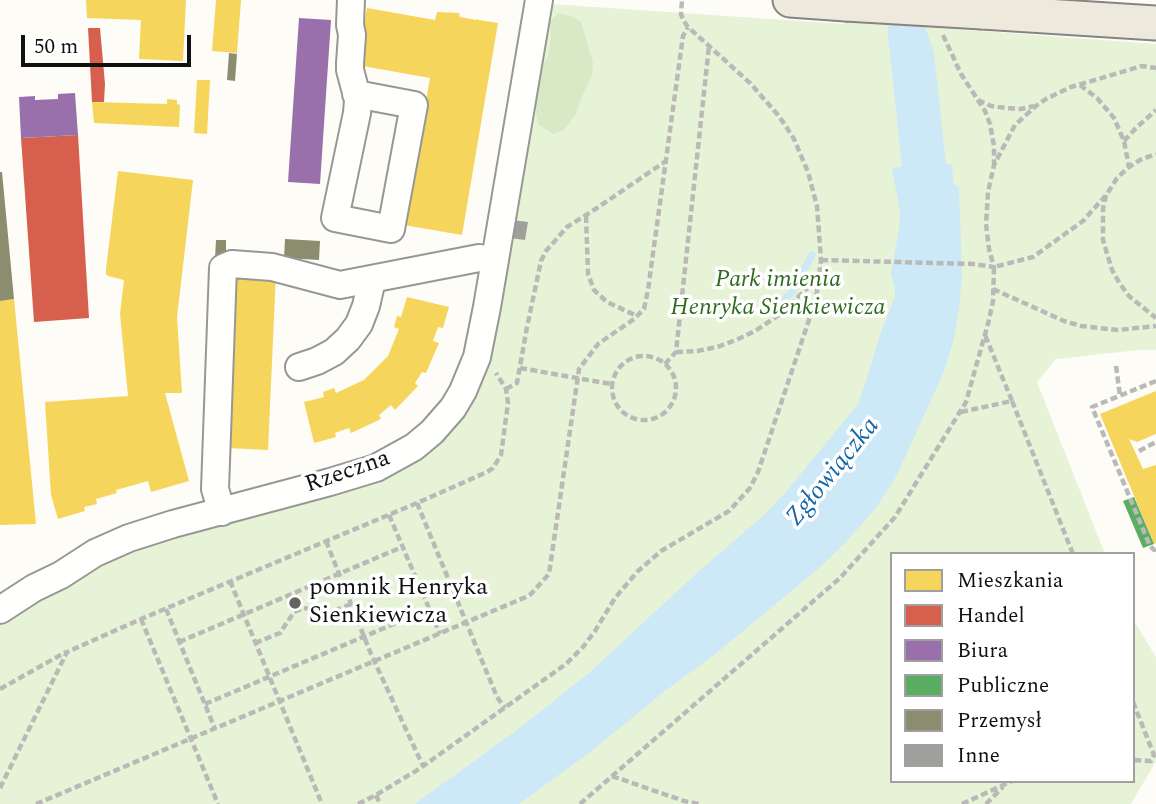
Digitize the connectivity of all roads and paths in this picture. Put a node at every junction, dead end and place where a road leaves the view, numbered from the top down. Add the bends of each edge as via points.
1 (351, 0) edge
2 (538, 0) edge
3 (681, 0) edge
4 (790, 0) edge
5 (1156, 23) edge
6 (942, 24) dead end
7 (688, 27) junction
8 (709, 46) junction
9 (1156, 68) edge
10 (1079, 84) junction
11 (356, 94) junction
12 (978, 100) junction
13 (1035, 106) junction
14 (1156, 110) edge
15 (1124, 141) junction
16 (1156, 154) edge
17 (666, 161) junction
18 (994, 165) junction
19 (1129, 167) junction
20 (1107, 194) junction
21 (586, 216) junction
22 (495, 260) junction
23 (821, 260) junction
24 (994, 267) junction
25 (820, 276) junction
26 (372, 280) junction
27 (993, 289) junction
28 (638, 316) junction
29 (1156, 318) edge
30 (1156, 327) edge
31 (985, 335) junction
32 (676, 352) junction
33 (477, 357) junction
34 (665, 364) junction
35 (1116, 366) dead end
36 (299, 367) dead end
37 (520, 368) junction
38 (578, 379) junction
39 (1156, 381) edge
40 (611, 384) junction
41 (506, 389) junction
42 (1119, 396) junction
43 (1012, 401) junction
44 (960, 412) junction
45 (1156, 442) edge
46 (1139, 451) dead end
47 (417, 503) junction
48 (222, 512) junction
49 (389, 515) junction
50 (326, 541) junction
51 (402, 547) junction
52 (1156, 549) edge
53 (1072, 552) edge
54 (339, 574) junction
55 (230, 581) junction
56 (351, 604) junction
57 (166, 608) junction
58 (429, 609) junction
59 (0, 610) edge
60 (244, 615) junction
61 (141, 619) junction
62 (467, 623) junction
63 (440, 635) junction
64 (364, 636) junction
65 (179, 642) junction
66 (255, 643) junction
67 (67, 652) junction
68 (375, 662) junction
69 (269, 677) junction
70 (0, 689) edge
71 (279, 702) junction
72 (205, 704) junction
73 (1135, 707) edge
74 (505, 708) junction
75 (215, 729) junction
76 (191, 739) junction
77 (1135, 760) edge
78 (423, 766) junction
79 (612, 776) junction
80 (1007, 783) edge
81 (1008, 783) edge
82 (0, 789) edge
83 (376, 795) junction
84 (582, 803) edge
85 (36, 804) edge
86 (218, 804) edge
87 (322, 804) edge
88 (358, 804) edge
89 (380, 804) edge
90 (699, 804) edge
91 (961, 804) edge
92 (986, 804) edge

1 - 11 street via 349,63
2 - 22 street, Rzeczna
3 - 7 path via 681,14
4 - 5 main road, bridge
6 - 12 path via 961,74
7 - 8 path
7 - 17 path via 682,36
8 - 23 path via 764,98 794,139 813,189
8 - 32 path
9 - 10 path via 1142,66
10 - 13 path
10 - 15 path via 1106,107
11 - 11 street via 358,113 335,218 391,229 414,105
12 - 13 path via 1006,108
12 - 18 path via 990,124
13 - 18 path via 1015,125
14 - 15 path
15 - 19 path
16 - 19 path
17 - 21 path
17 - 28 path via 648,290
18 - 24 path via 986,216
19 - 20 path
20 - 24 path via 1083,221 1032,257
20 - 29 path via 1103,240 1112,270 1129,296
21 - 28 path via 594,290 607,302
21 - 37 path via 562,232 541,261
22 - 26 street via 479,258
22 - 33 street, Rzeczna
23 - 24 path
23 - 25 path
24 - 27 path
25 - 32 path via 755,331 717,347
25 - 74 path via 806,334 750,488 729,511 647,562 575,656
26 - 36 street via 359,324 348,340 334,352
26 - 48 street via 340,285 272,267 232,264 223,268 215,489
27 - 30 path via 1081,326 1118,330
27 - 31 path
28 - 38 path via 598,344 579,369
31 - 43 path
31 - 44 path via 967,402
32 - 34 path
33 - 41 path via 491,367
33 - 48 street, Rzeczna via 453,408 414,447 376,468
34 - 40 path via 644,356 632,358 622,364
34 - 40 path via 673,375 674,401 655,418 629,417 612,397
35 - 42 path
37 - 38 path
37 - 41 path via 517,383
38 - 40 path
38 - 62 path via 549,574 526,597
39 - 42 path
41 - 47 path via 504,441 497,463 487,472
42 - 52 path via 1092,407 1150,546
43 - 44 path
43 - 53 path
44 - 79 path via 895,517 840,578
45 - 46 path
47 - 49 path
47 - 62 path
48 - 59 street, Rzeczna via 95,552
49 - 50 path
49 - 51 path
50 - 54 path
50 - 55 path
51 - 54 path
51 - 58 path
54 - 56 path
54 - 60 path
55 - 57 path
55 - 60 path
56 - 64 path
56 - 66 path via 329,612 304,608 294,612 280,633
57 - 61 path
57 - 65 path
58 - 63 path
58 - 64 path
60 - 65 path
60 - 66 path
61 - 67 path
61 - 76 path
62 - 63 path
62 - 74 path
63 - 68 path
64 - 68 path
64 - 69 path
65 - 72 path
66 - 69 path
67 - 70 path
67 - 82 path
68 - 71 path
68 - 78 path
69 - 71 path
69 - 72 path
71 - 75 path
71 - 87 path
72 - 75 path
73 - 77 path via 1154,755 1151,761
74 - 78 path
75 - 76 path
76 - 85 path
76 - 86 path
78 - 83 path
79 - 84 path
79 - 90 path
80 - 91 path
81 - 92 path
83 - 88 path
83 - 89 path

